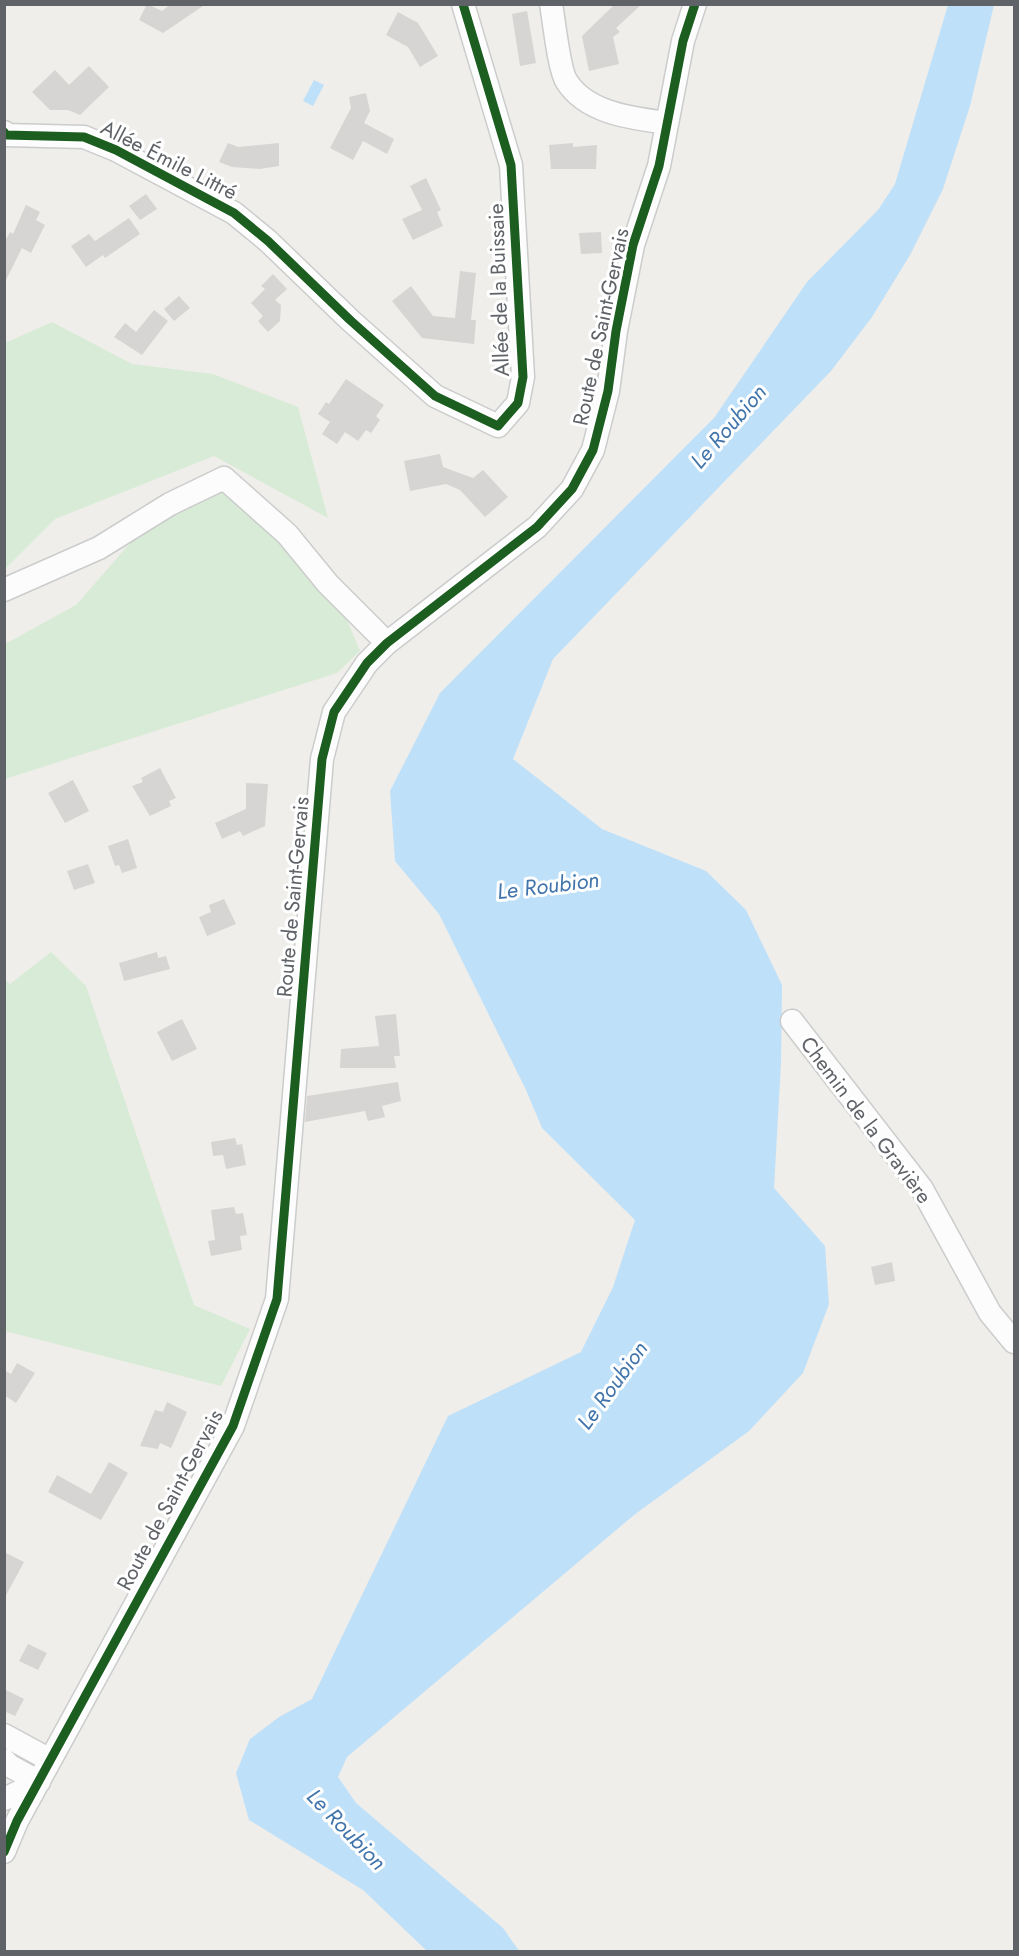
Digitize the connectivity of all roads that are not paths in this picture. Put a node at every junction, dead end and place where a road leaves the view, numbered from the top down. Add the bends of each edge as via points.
1 (463, 4) edge
2 (551, 4) edge
3 (695, 4) edge
4 (667, 123) junction
5 (4, 132) edge
6 (350, 320) joint
7 (4, 590) edge
8 (387, 643) junction
9 (792, 1021) dead end
10 (1014, 1341) edge
11 (4, 1734) edge
12 (4, 1760) edge
13 (50, 1760) junction
14 (20, 1789) edge
15 (4, 1852) edge

1 - 6 street, Allée de la Buissaie via 511,165 523,377 518,403 498,426 435,396
2 - 4 street via 566,81 587,103
3 - 4 street, Route de Saint-Gervais via 683,41
4 - 8 street, Route de Saint-Gervais via 633,244 608,392 593,450 572,489 537,527
5 - 6 street, Allée Émile Littré via 84,137 234,213
7 - 8 street via 99,548 170,504 224,478 287,534 328,584
8 - 13 street, Route de Saint-Gervais via 367,663 334,712 322,759 277,1299 233,1426
9 - 10 street, Chemin de la Gravière via 922,1189 990,1313
11 - 13 street
12 - 14 street
13 - 14 street, Route de Saint-Gervais
14 - 15 street, Route de Saint-Gervais

